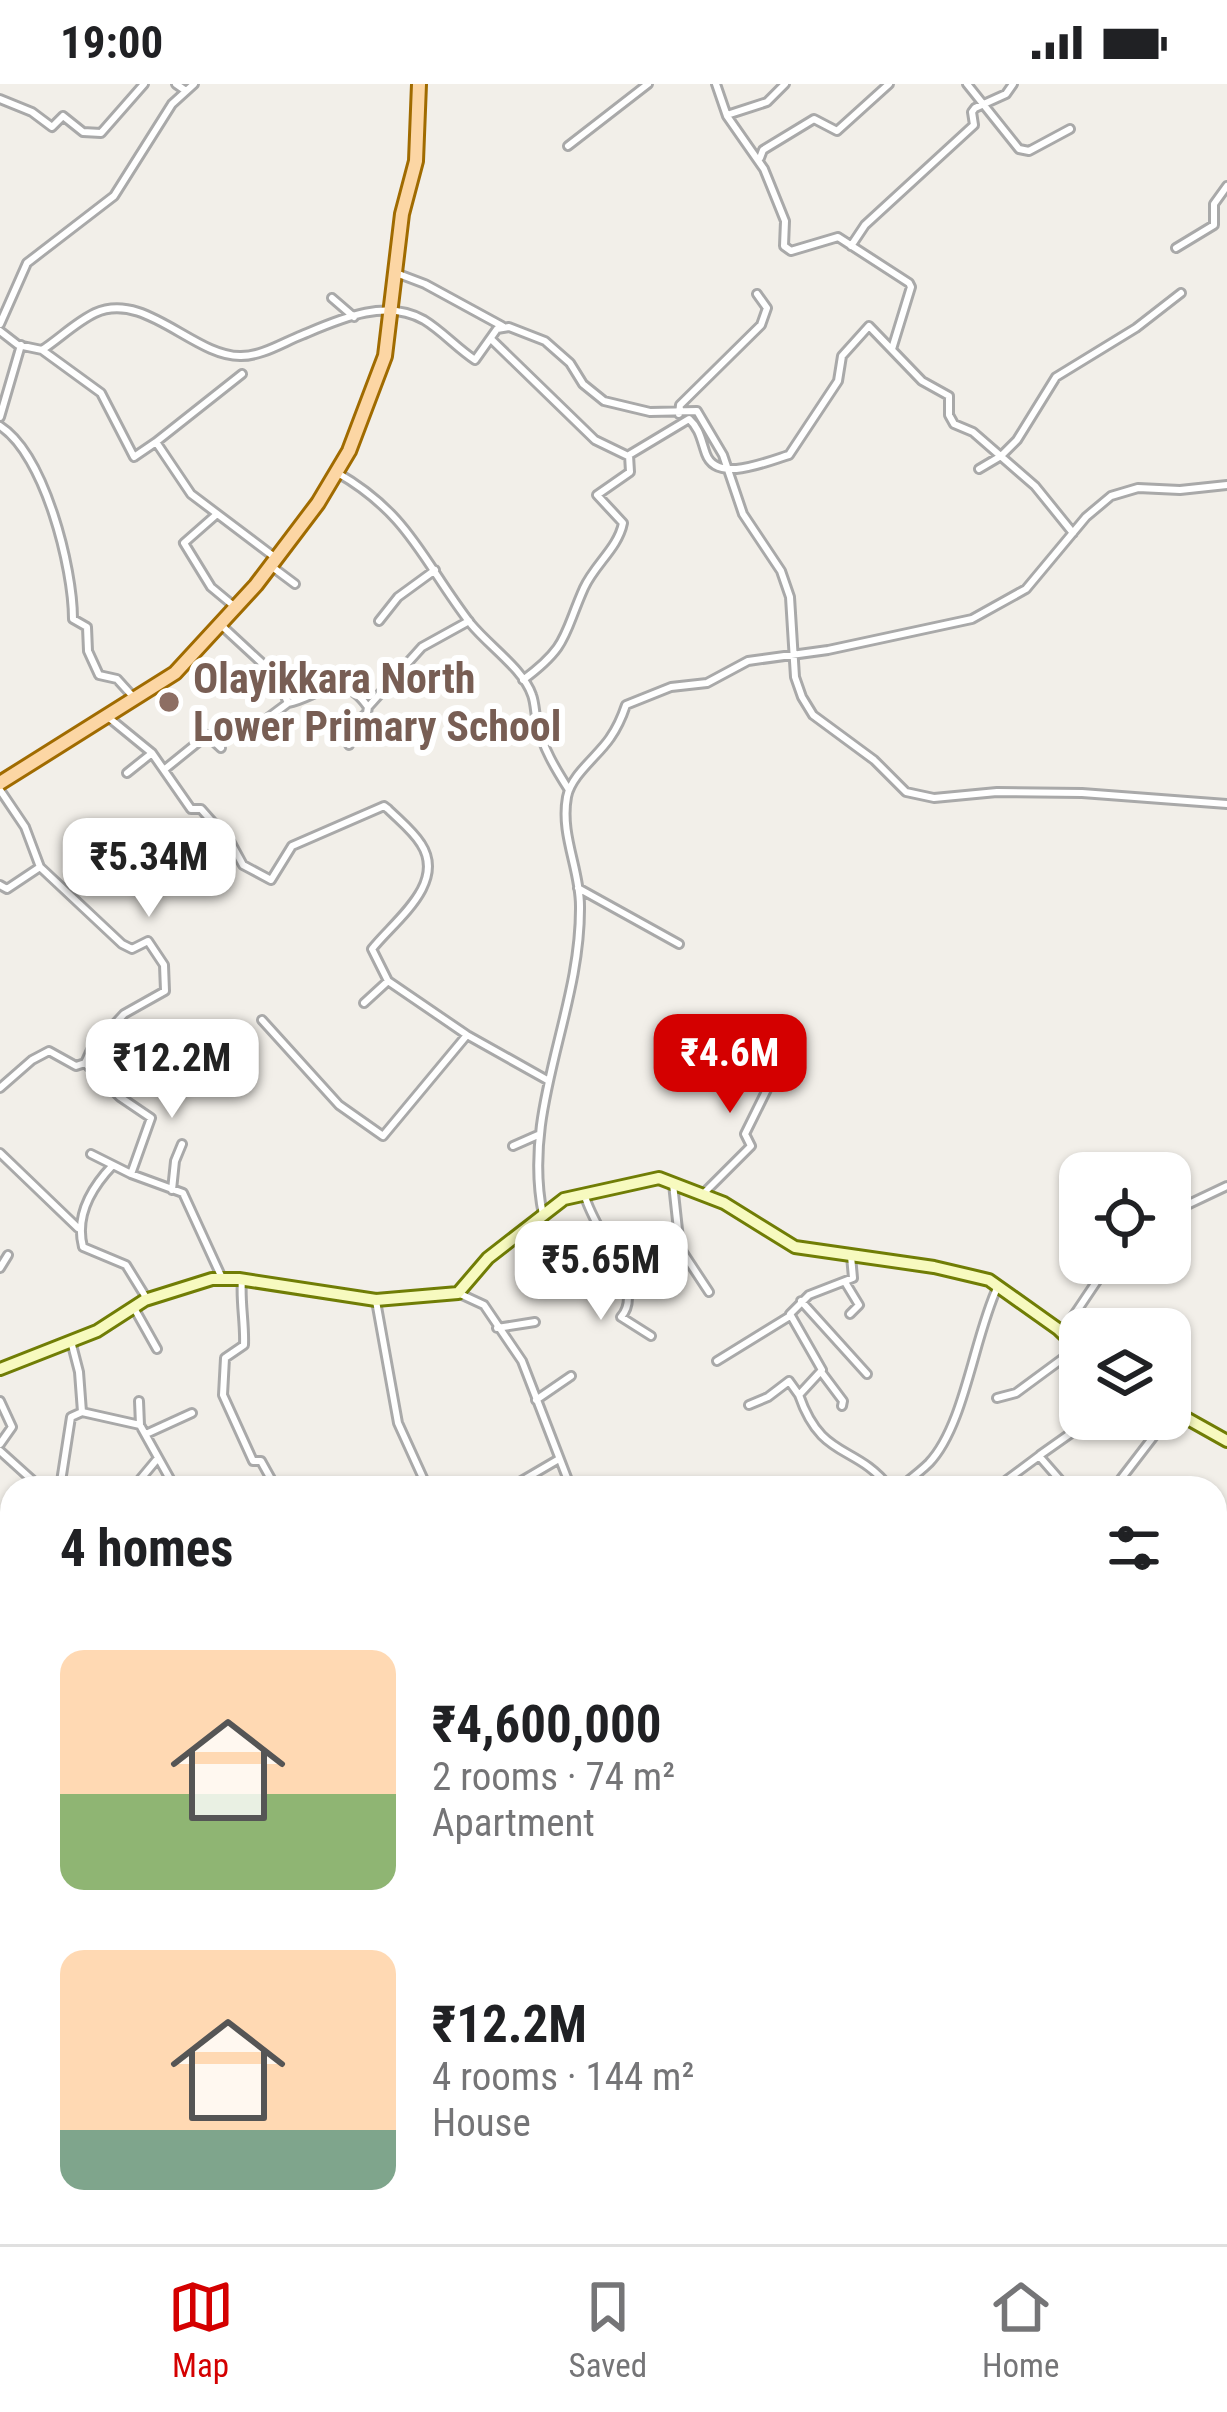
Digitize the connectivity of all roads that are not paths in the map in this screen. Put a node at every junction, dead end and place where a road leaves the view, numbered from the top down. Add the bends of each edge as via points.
1 (144, 84) edge
2 (176, 84) edge
3 (194, 84) edge
4 (419, 84) edge
5 (648, 84) edge
6 (716, 84) edge
7 (785, 84) edge
8 (889, 84) edge
9 (967, 84) edge
10 (1013, 84) edge
11 (186, 92) junction
12 (0, 99) edge
13 (983, 104) junction
14 (727, 116) junction
15 (1070, 129) dead end
16 (568, 146) dead end
17 (760, 162) junction
18 (1227, 186) edge
19 (851, 246) junction
20 (1176, 248) dead end
21 (396, 273) junction
22 (1180, 293) dead end
23 (757, 294) dead end
24 (332, 298) dead end
25 (392, 307) junction
26 (354, 317) junction
27 (0, 327) edge
28 (505, 328) junction
29 (490, 339) junction
30 (21, 345) junction
31 (892, 349) junction
32 (42, 350) junction
33 (242, 374) dead end
34 (679, 414) junction
35 (0, 417) edge
36 (0, 427) edge
37 (156, 442) junction
38 (1001, 456) junction
39 (628, 457) junction
40 (728, 468) junction
41 (979, 470) dead end
42 (336, 472) junction
43 (1227, 485) edge
44 (218, 514) junction
45 (1073, 533) junction
46 (274, 562) junction
47 (435, 570) junction
48 (295, 584) dead end
49 (235, 607) junction
50 (379, 621) dead end
51 (469, 621) junction
52 (220, 623) junction
53 (796, 655) junction
54 (523, 680) junction
55 (136, 700) junction
56 (288, 703) junction
57 (368, 707) junction
58 (108, 717) junction
59 (260, 724) dead end
60 (349, 745) dead end
61 (221, 748) dead end
62 (152, 753) junction
63 (165, 769) junction
64 (127, 773) dead end
65 (0, 787) edge
66 (569, 790) junction
67 (1227, 804) edge
68 (40, 867) junction
69 (0, 885) edge
70 (578, 888) junction
71 (680, 944) dead end
72 (388, 981) junction
73 (364, 1003) dead end
74 (262, 1020) dead end
75 (467, 1035) junction
76 (784, 1053) dead end
77 (85, 1063) junction
78 (549, 1081) junction
79 (0, 1088) edge
80 (538, 1135) junction
81 (182, 1144) dead end
82 (513, 1146) dead end
83 (0, 1153) edge
84 (91, 1154) dead end
85 (112, 1165) junction
86 (131, 1174) junction
87 (673, 1184) junction
88 (1227, 1186) edge
89 (172, 1190) junction
90 (584, 1193) junction
91 (703, 1195) junction
92 (1191, 1203) edge
93 (539, 1218) junction
94 (78, 1228) junction
95 (8, 1256) dead end
96 (850, 1256) junction
97 (0, 1268) edge
98 (554, 1270) dead end
99 (222, 1278) junction
100 (242, 1279) junction
101 (845, 1282) junction
102 (998, 1286) junction
103 (709, 1292) dead end
104 (458, 1293) junction
105 (147, 1299) junction
106 (376, 1300) junction
107 (801, 1301) junction
108 (134, 1308) junction
109 (850, 1314) dead end
110 (790, 1316) junction
111 (535, 1322) dead end
112 (497, 1328) junction
113 (1059, 1332) edge
114 (651, 1336) dead end
115 (70, 1341) junction
116 (157, 1349) dead end
117 (717, 1361) dead end
118 (1059, 1363) edge
119 (0, 1369) edge
120 (822, 1373) junction
121 (867, 1374) dead end
122 (571, 1376) dead end
123 (800, 1395) junction
124 (997, 1398) dead end
125 (536, 1400) junction
126 (0, 1401) edge
127 (139, 1401) dead end
128 (749, 1405) dead end
129 (842, 1406) dead end
130 (82, 1412) junction
131 (192, 1413) dead end
132 (1191, 1424) edge
133 (140, 1425) junction
134 (146, 1434) junction
135 (1061, 1440) edge
136 (1150, 1440) edge
137 (1227, 1441) edge
138 (0, 1448) edge
139 (1039, 1456) junction
140 (158, 1458) junction
141 (560, 1460) junction
142 (29, 1476) edge
143 (62, 1476) edge
144 (143, 1476) edge
145 (168, 1476) edge
146 (269, 1476) edge
147 (422, 1476) edge
148 (531, 1476) edge
149 (566, 1476) edge
150 (882, 1476) edge
151 (911, 1476) edge
152 (1012, 1476) edge
153 (1056, 1476) edge
154 (1123, 1476) edge

1 - 12 street via 101,133 83,132 63,116 52,127
2 - 11 street
3 - 11 street
4 - 21 main road via 416,161
5 - 16 street
6 - 14 street
7 - 14 street via 767,102
8 - 17 street via 837,131 814,119 763,150
9 - 13 street
10 - 13 street
11 - 27 street via 114,196 28,263
13 - 15 street via 1026,151
13 - 19 street via 972,112 974,125
14 - 17 street
17 - 19 street via 785,221 784,246 838,238
18 - 20 street via 1214,204 1214,225
19 - 31 street via 911,287
21 - 25 main road
21 - 28 street
22 - 38 street via 1056,377
23 - 34 street via 767,308 761,325
24 - 26 street
25 - 26 street
25 - 29 street via 475,360
25 - 42 main road via 368,407
26 - 32 street via 238,356 168,322 116,308 96,312
27 - 30 street
28 - 29 street
28 - 34 street via 545,341 604,401
29 - 39 street via 596,440
30 - 32 street
30 - 35 street
31 - 38 street via 949,396 954,424
31 - 40 street via 864,328 789,455
32 - 37 street via 101,393 134,457
33 - 37 street
34 - 40 street via 697,412
36 - 55 street via 24,452 61,529 73,619 87,627 94,667
37 - 44 street via 182,484
38 - 41 street
38 - 45 street
39 - 40 street via 689,419 708,462
39 - 54 street via 630,472 597,495 623,523 618,540 584,589 562,647
40 - 53 street via 743,514 781,572
42 - 46 main road
42 - 47 street via 376,496
43 - 45 street via 1124,490
44 - 46 street
44 - 49 street via 184,543 205,579
45 - 53 street via 1027,589 972,619
46 - 48 street
46 - 49 main road
47 - 50 street
47 - 51 street
49 - 52 main road
51 - 54 street
51 - 57 street via 422,647
52 - 55 main road via 175,673
52 - 56 street via 276,676
53 - 66 street via 748,661 706,683 626,705
53 - 67 street via 795,677 813,715 906,792
54 - 66 street
55 - 58 main road
56 - 57 street via 343,687
56 - 59 street
57 - 60 street via 346,731
58 - 62 street
58 - 65 main road
61 - 63 street via 207,736
62 - 63 street
62 - 64 street
63 - 72 street via 238,860 271,880 292,846 388,808 428,859 414,903 372,949
65 - 68 street
66 - 70 street via 566,824
68 - 69 street via 7,889
68 - 77 street via 122,944 132,949 148,941 167,976 165,991 124,1014
70 - 71 street
70 - 78 street via 578,962
72 - 73 street
72 - 75 street
74 - 75 street via 339,1105 383,1136
75 - 78 street
76 - 91 street via 745,1134 751,1146
77 - 79 street via 41,1053
77 - 86 street via 152,1118
78 - 80 street
80 - 82 street
80 - 93 street
81 - 89 street
83 - 94 street
84 - 85 street
85 - 86 street
85 - 94 street via 92,1187
86 - 89 street
87 - 90 main road via 640,1179
87 - 91 main road
87 - 103 street via 680,1248
88 - 92 street
89 - 99 street via 190,1202
90 - 93 main road
90 - 114 street via 629,1286 621,1317
91 - 96 main road via 795,1246
93 - 98 street
93 - 104 main road
94 - 105 street via 83,1247 126,1265
95 - 97 street
96 - 101 street via 853,1278
96 - 102 main road
99 - 100 main road
99 - 105 main road
100 - 106 main road
100 - 146 street via 244,1345 225,1358 223,1395 253,1461
101 - 107 street
101 - 109 street via 859,1305
102 - 113 main road
102 - 151 street via 958,1409 932,1461
104 - 106 main road
104 - 112 street via 478,1299
105 - 108 main road
106 - 147 street via 398,1423
107 - 110 street
107 - 121 street
108 - 115 main road
108 - 116 street
110 - 117 street
110 - 120 street
111 - 112 street
112 - 125 street via 522,1361
115 - 119 main road
115 - 130 street
118 - 124 street
120 - 123 street
120 - 129 street
122 - 125 street
123 - 128 street via 790,1381
123 - 150 street via 822,1438
125 - 141 street
126 - 138 street via 12,1427
127 - 133 street
130 - 133 street
130 - 143 street via 71,1417
131 - 134 street
132 - 137 main road
133 - 134 street
134 - 140 street
135 - 139 street
136 - 154 street
138 - 142 street
139 - 152 street
139 - 153 street
140 - 144 street
140 - 145 street
141 - 148 street
141 - 149 street

